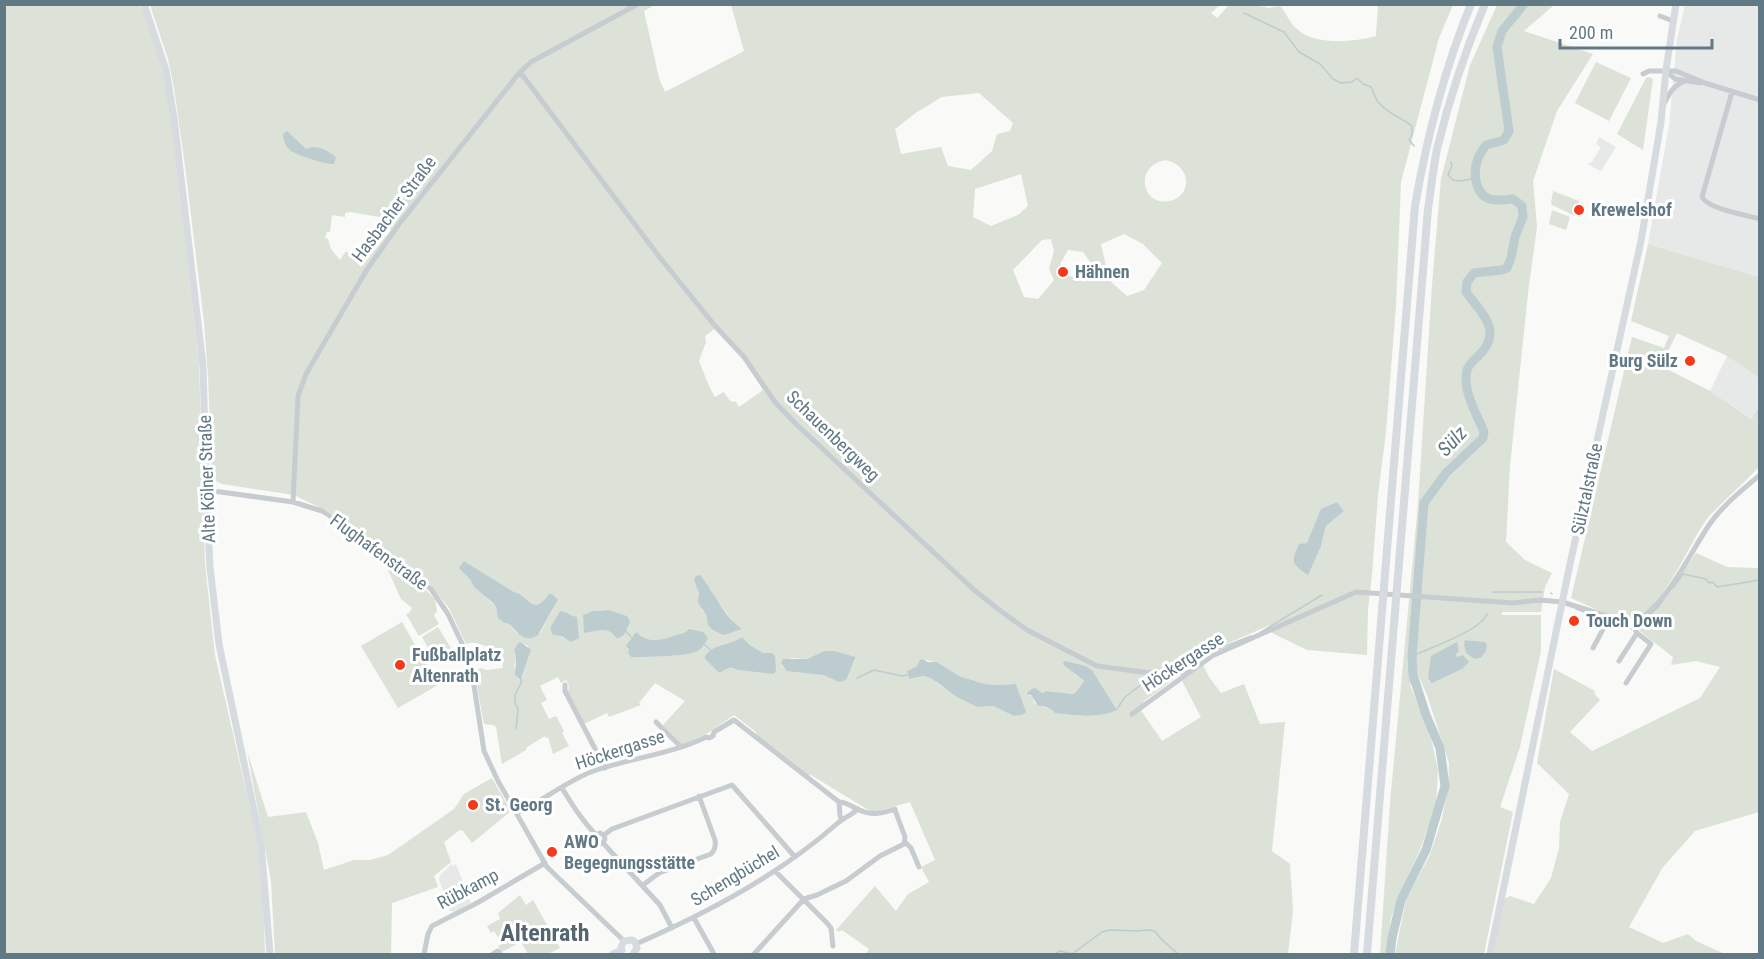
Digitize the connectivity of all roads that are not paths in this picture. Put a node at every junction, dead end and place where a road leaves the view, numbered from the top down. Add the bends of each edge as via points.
1 (144, 4) edge
2 (638, 4) edge
3 (1471, 4) edge
4 (1485, 4) edge
5 (1676, 4) edge
6 (628, 7) edge
7 (1660, 16) dead end
8 (1673, 21) junction
9 (1666, 71) junction
10 (520, 72) junction
11 (1643, 74) dead end
12 (1686, 81) junction
13 (1705, 83) junction
14 (1732, 92) junction
15 (1760, 100) edge
16 (1663, 108) junction
17 (1760, 219) edge
18 (1760, 475) edge
19 (206, 490) junction
20 (293, 502) junction
21 (1562, 602) junction
22 (1609, 618) junction
23 (1633, 624) junction
24 (1637, 633) junction
25 (1593, 648) dead end
26 (1619, 661) dead end
27 (1188, 672) junction
28 (1626, 683) dead end
29 (565, 685) dead end
30 (1132, 714) dead end
31 (656, 722) dead end
32 (681, 747) junction
33 (605, 768) junction
34 (562, 788) junction
35 (699, 796) junction
36 (839, 802) junction
37 (858, 809) junction
38 (515, 811) junction
39 (842, 820) junction
40 (596, 834) junction
41 (604, 835) junction
42 (904, 842) junction
43 (603, 843) junction
44 (795, 857) junction
45 (545, 863) junction
46 (919, 867) dead end
47 (775, 871) junction
48 (643, 885) junction
49 (804, 899) junction
50 (694, 918) junction
51 (672, 928) junction
52 (624, 941) junction
53 (636, 944) junction
54 (834, 946) dead end
55 (624, 952) edge
56 (270, 954) edge
57 (424, 954) edge
58 (493, 954) edge
59 (500, 954) edge
60 (613, 954) edge
61 (635, 954) edge
62 (714, 954) edge
63 (754, 954) edge
64 (1354, 954) edge
65 (1367, 954) edge
66 (1490, 954) edge

1 - 19 main road, Alte Kölner Straße via 166,70 174,118 203,366
2 - 6 street, Hasbacher Straße
3 - 64 highway via 1437,101 1415,206
4 - 65 highway via 1448,108 1428,209
5 - 8 main road, Sülztalstraße
6 - 10 street, Hasbacher Straße
7 - 8 street
8 - 9 main road, Sülztalstraße
9 - 11 street via 1649,70
9 - 12 street via 1675,79
9 - 13 street via 1681,72
9 - 16 main road, Sülztalstraße
10 - 20 street, Hasbacher Straße via 399,224 366,271 306,374 298,396
10 - 27 street, Schauenbergweg via 775,402 973,589 1027,630 1097,666 1150,673
12 - 13 street
12 - 16 street via 1671,90
13 - 14 street
14 - 15 street
14 - 17 street via 1702,197 1714,206
16 - 21 main road, Sülztalstraße via 1641,241
18 - 23 street via 1720,511 1664,594
19 - 20 street, Flughafenstraße
19 - 56 main road, Alte Kölner Straße via 219,644 261,844
20 - 38 street, Flughafenstraße via 337,520 424,583 439,600 466,652 486,756
21 - 22 street
21 - 27 street, Höckergasse via 1513,603 1356,592 1212,656
21 - 66 main road, Sülztalstraße
22 - 23 street
22 - 25 street
23 - 24 street
24 - 26 street
24 - 28 street via 1651,644
27 - 30 street, Höckergasse
29 - 33 street
31 - 32 street
32 - 33 street, Höckergasse
32 - 36 street, Höckergasse via 713,736 734,720
33 - 34 street, Höckergasse
34 - 38 street, Höckergasse via 522,811
34 - 40 street via 577,814
35 - 41 street
35 - 44 street via 732,785
35 - 48 street via 716,840 713,852 659,873
36 - 37 street
36 - 39 street
37 - 39 street, Schengbüchel
37 - 42 street via 878,814 895,810
38 - 45 street, Flughafenstraße
39 - 44 street, Schengbüchel
40 - 41 street
40 - 43 street via 595,842
41 - 43 street
42 - 46 street
42 - 49 street via 846,880
43 - 48 street
44 - 47 street, Schengbüchel
45 - 52 street, Flughafenstraße
45 - 57 street, Rübkamp via 432,926
47 - 49 street
47 - 50 street, Schengbüchel
48 - 51 street
49 - 54 street via 831,928
49 - 63 street
50 - 51 street, Schengbüchel
50 - 62 street
51 - 53 street, Schengbüchel
52 - 53 main road
52 - 55 main road
53 - 61 main road
55 - 60 main road
58 - 59 street

